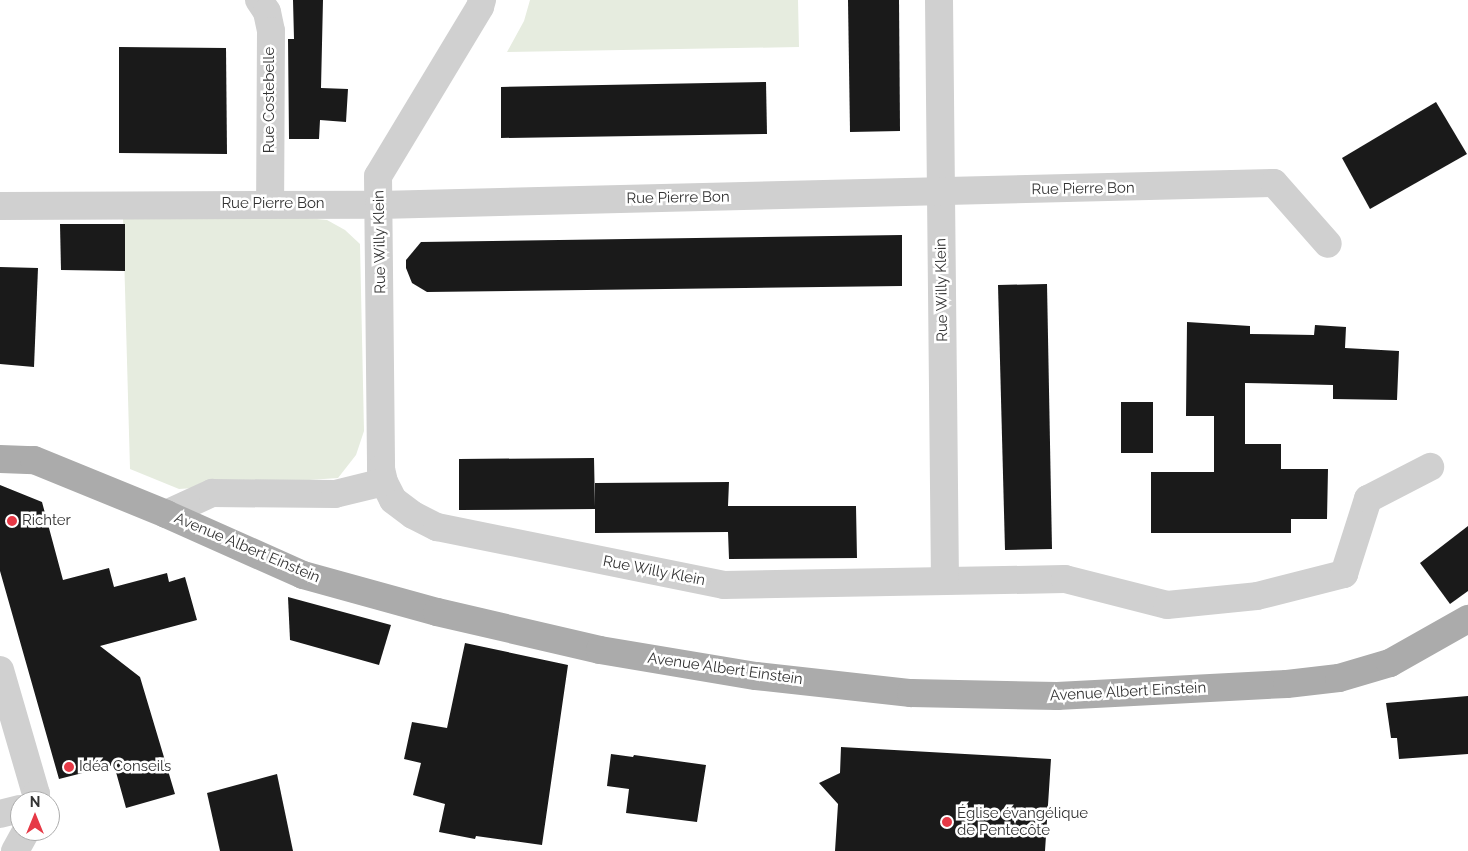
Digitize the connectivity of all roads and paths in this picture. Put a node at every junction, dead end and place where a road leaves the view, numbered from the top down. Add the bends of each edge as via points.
1 (259, 0) edge
2 (482, 0) edge
3 (939, 0) edge
4 (941, 192) junction
5 (270, 203) junction
6 (380, 204) junction
7 (0, 206) edge
8 (1328, 244) dead end
9 (0, 459) edge
10 (1430, 467) dead end
11 (384, 482) junction
12 (166, 514) junction
13 (945, 579) junction
14 (1468, 620) edge
15 (0, 670) edge
16 (28, 791) edge

1 - 5 street, Rue Costebelle via 266,12 270,31
2 - 6 street, Rue Willy Klein via 378,176
3 - 4 street, Rue Willy Klein
4 - 6 street, Rue Pierre Bon
4 - 8 street, Rue Pierre Bon via 1274,183
4 - 13 street, Rue Willy Klein
5 - 6 street, Rue Pierre Bon
5 - 7 street, Rue Pierre Bon
6 - 11 street, Rue Willy Klein via 383,436 380,458
9 - 12 main road, Avenue Albert Einstein via 34,460
10 - 13 street, Rue Willy Klein via 1368,499 1344,574 1257,596 1167,605 1065,579
11 - 12 street via 335,494 212,493
11 - 13 street, Rue Willy Klein via 393,500 403,509 437,527 724,585
12 - 14 main road, Avenue Albert Einstein via 303,575 437,612 600,650 756,676 911,693 1057,696 1286,684 1339,678 1390,663
15 - 16 street

